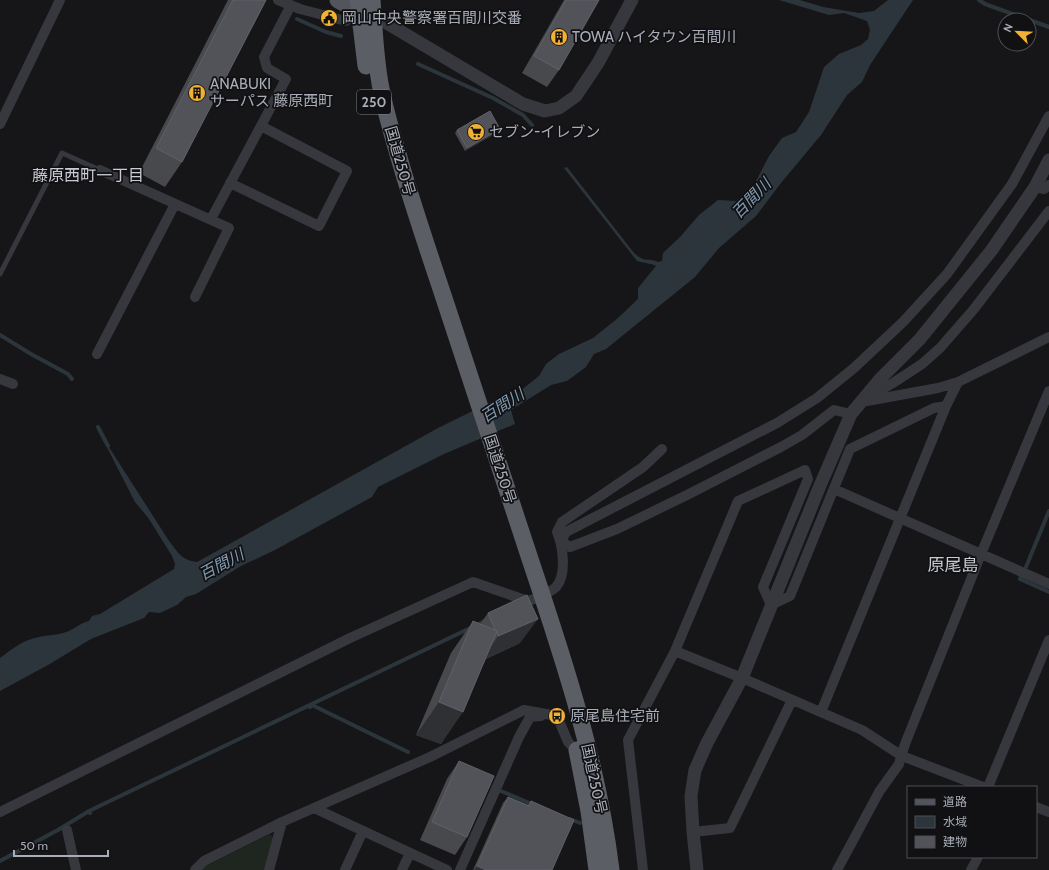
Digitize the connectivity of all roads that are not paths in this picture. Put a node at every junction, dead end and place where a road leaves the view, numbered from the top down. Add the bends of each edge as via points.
1 (60, 0) edge
2 (278, 0) edge
3 (338, 0) edge
4 (632, 0) edge
5 (291, 5) junction
6 (364, 5) edge
7 (1049, 116) edge
8 (0, 124) edge
9 (260, 126) junction
10 (1049, 160) edge
11 (100, 170) joint
12 (230, 182) junction
13 (1049, 185) edge
14 (1035, 186) junction
15 (175, 204) junction
16 (1049, 211) edge
17 (211, 219) junction
18 (0, 274) edge
19 (195, 297) dead end
20 (1049, 337) edge
21 (98, 354) dead end
22 (0, 379) edge
23 (958, 382) junction
24 (14, 384) dead end
25 (1049, 391) edge
26 (860, 402) junction
27 (946, 406) junction
28 (851, 414) junction
29 (662, 449) dead end
30 (834, 489) junction
31 (901, 519) junction
32 (561, 541) junction
33 (981, 554) junction
34 (1049, 584) edge
35 (537, 592) junction
36 (771, 605) junction
37 (1049, 640) edge
38 (675, 652) junction
39 (742, 678) junction
40 (792, 700) junction
41 (821, 712) junction
42 (557, 716) junction
43 (577, 751) junction
44 (902, 756) junction
45 (980, 786) edge
46 (988, 786) edge
47 (1037, 807) edge
48 (314, 808) junction
49 (0, 812) edge
50 (1049, 812) edge
51 (282, 822) junction
52 (67, 830) dead end
53 (363, 831) junction
54 (693, 832) junction
55 (410, 853) junction
56 (977, 858) edge
57 (76, 870) edge
58 (196, 870) edge
59 (269, 870) edge
60 (345, 870) edge
61 (402, 870) edge
62 (447, 870) edge
63 (460, 870) edge
64 (597, 870) edge
65 (611, 870) edge
66 (643, 870) edge
67 (697, 870) edge
68 (837, 870) edge
69 (971, 870) edge

1 - 8 street
2 - 5 street
3 - 6 main road
4 - 6 street via 598,63 576,96 559,108 545,111 523,104
5 - 6 street via 346,21
5 - 9 street via 264,57 267,68 286,79
6 - 35 highway, 国道250号 / 250 via 368,81 381,131 407,200
7 - 32 street via 1012,184 947,274 854,368 817,398 777,423 566,532
9 - 12 street
9 - 12 street via 347,171 318,226
10 - 14 street
11 - 15 street
11 - 18 lane via 62,153
12 - 17 street
13 - 14 street via 1044,189
14 - 26 street via 991,251 953,299 920,339
15 - 17 street
15 - 21 street
16 - 26 street via 974,309 940,348 922,364
17 - 19 street via 229,228
20 - 23 street
22 - 24 street
23 - 26 street
23 - 27 street
25 - 33 street
26 - 28 street
27 - 30 street via 934,408 850,449
27 - 31 street
28 - 32 street via 834,410 782,447 617,529 570,547
28 - 36 street
29 - 32 street via 643,467 562,522 557,532
30 - 31 street
30 - 36 street via 790,596
31 - 33 street
31 - 41 street
32 - 35 street via 563,559 561,576 556,587
33 - 34 street
33 - 44 street
35 - 43 highway, 国道250号 / 250
35 - 49 street via 528,601 473,582 343,642
35 - 65 highway, 国道250号 / 250 via 573,693 588,748
36 - 38 street via 763,586 808,479 805,470 738,501
36 - 39 street
37 - 46 street
38 - 39 street
38 - 66 street via 628,740
39 - 40 street
39 - 54 street via 695,770 690,796
40 - 41 street
40 - 54 street via 730,828
41 - 44 street via 862,730
42 - 43 street via 568,742
42 - 48 street via 524,710 430,757
42 - 63 street via 530,717
43 - 64 highway, 国道250号 / 250
44 - 45 street
44 - 68 street via 879,792
47 - 50 street
48 - 51 street
48 - 53 street
51 - 58 street via 204,861
51 - 59 street
52 - 57 street
53 - 55 street
53 - 60 street
54 - 67 street
55 - 61 street
55 - 62 street
56 - 69 street

